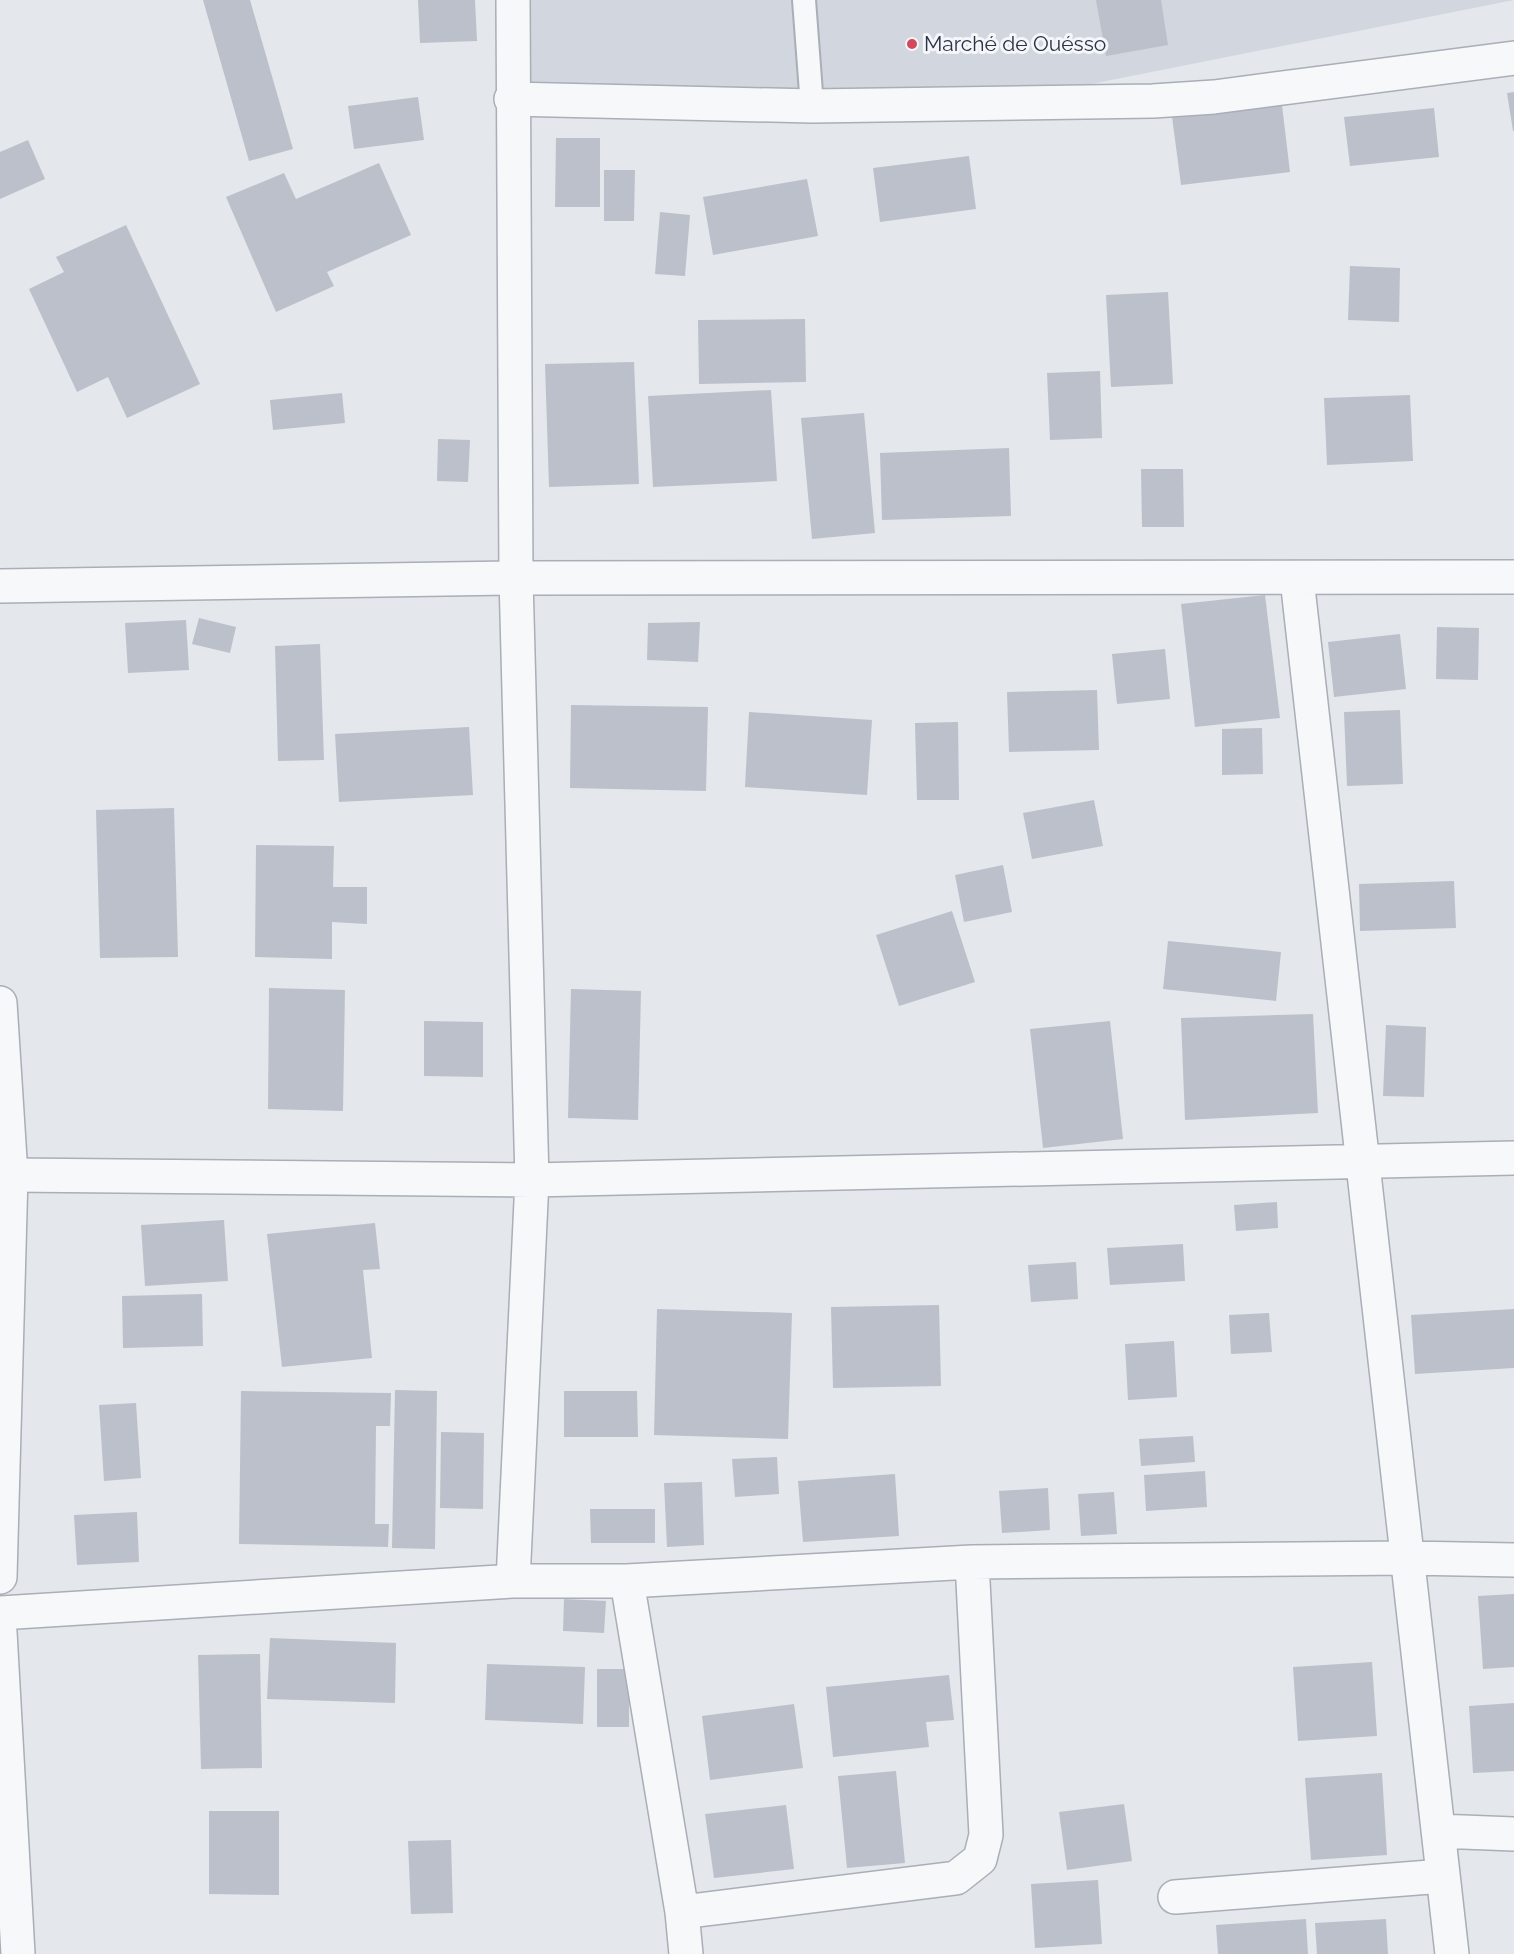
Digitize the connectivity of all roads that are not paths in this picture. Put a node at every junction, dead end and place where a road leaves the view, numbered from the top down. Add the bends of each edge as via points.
1 (513, 0) edge
2 (804, 0) edge
3 (1514, 58) edge
4 (511, 99) junction
5 (812, 106) junction
6 (1514, 577) edge
7 (516, 578) junction
8 (1297, 579) junction
9 (0, 586) edge
10 (0, 1003) edge
11 (1514, 1158) edge
12 (1362, 1161) junction
13 (11, 1176) junction
14 (532, 1180) junction
15 (1408, 1558) junction
16 (1514, 1560) edge
17 (972, 1562) junction
18 (0, 1577) edge
19 (513, 1581) junction
20 (627, 1581) junction
21 (0, 1613) edge
22 (0, 1632) edge
23 (1438, 1831) junction
24 (1514, 1834) edge
25 (1443, 1876) junction
26 (1175, 1897) dead end
27 (682, 1912) junction
28 (18, 1954) edge
29 (686, 1954) edge
30 (1452, 1954) edge

1 - 4 street
2 - 5 lane
3 - 5 street via 1214,97
4 - 5 street
4 - 7 street
6 - 8 street
7 - 8 street
7 - 9 street
7 - 14 street
8 - 12 street
10 - 13 street
11 - 12 street
12 - 14 street
12 - 15 street
13 - 14 street
13 - 18 street
14 - 19 street
15 - 16 street
15 - 17 street
15 - 23 street
17 - 20 street
17 - 27 street via 986,1835 980,1859 956,1878
19 - 20 street
19 - 21 street
20 - 27 street
22 - 28 street
23 - 24 street
23 - 25 street
25 - 26 street
25 - 30 street
27 - 29 street

